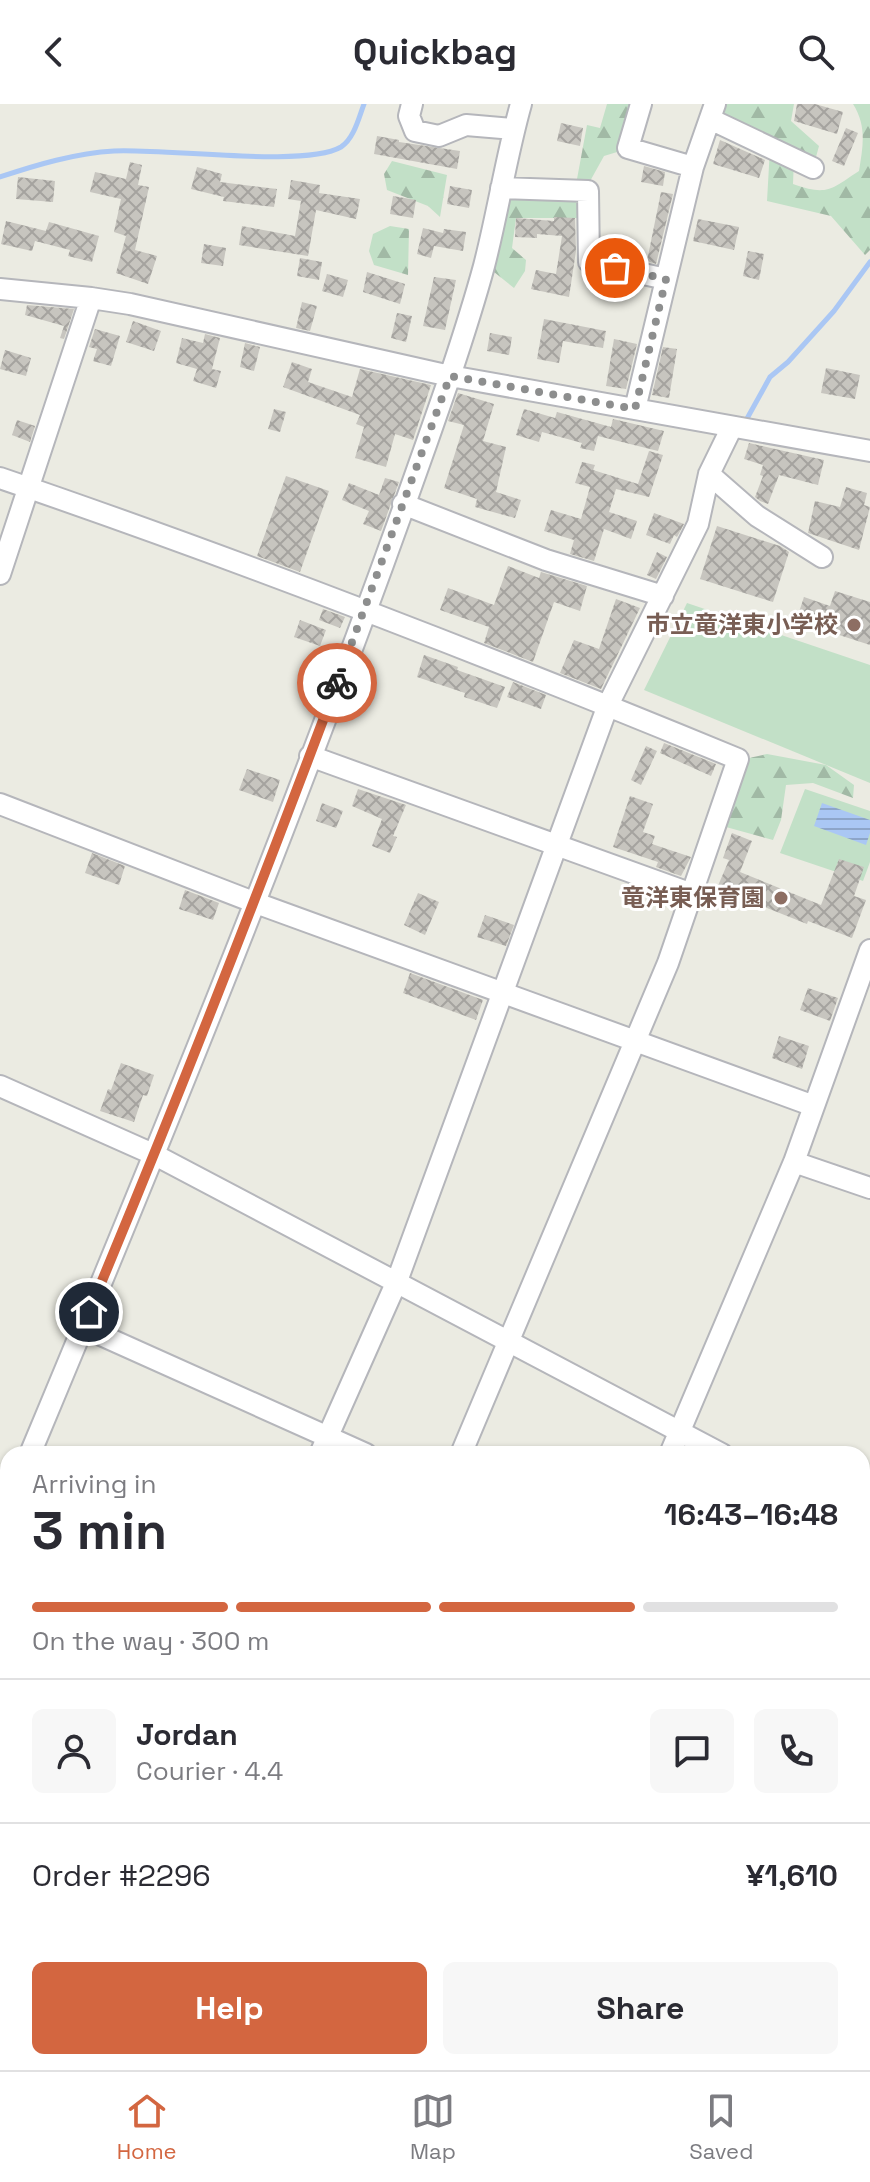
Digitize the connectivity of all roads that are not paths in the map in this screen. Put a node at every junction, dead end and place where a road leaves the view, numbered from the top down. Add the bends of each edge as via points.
1 (412, 104) edge
2 (521, 104) edge
3 (641, 104) edge
4 (713, 111) edge
5 (514, 129) junction
6 (693, 167) junction
7 (813, 168) dead end
8 (501, 188) junction
9 (666, 279) junction
10 (0, 289) edge
11 (91, 298) junction
12 (450, 376) junction
13 (635, 409) junction
14 (732, 427) junction
15 (870, 451) edge
16 (709, 474) junction
17 (0, 478) edge
18 (28, 488) junction
19 (403, 504) junction
20 (822, 557) dead end
21 (0, 574) edge
22 (663, 596) junction
23 (365, 610) junction
24 (608, 705) junction
25 (310, 756) junction
26 (0, 804) edge
27 (557, 846) junction
28 (692, 894) junction
29 (256, 903) junction
30 (870, 950) edge
31 (866, 976) edge
32 (504, 993) junction
33 (634, 1041) junction
34 (0, 1086) edge
35 (814, 1106) junction
36 (155, 1155) junction
37 (794, 1162) junction
38 (870, 1188) edge
39 (397, 1281) junction
40 (83, 1327) junction
41 (509, 1340) junction
42 (679, 1432) junction
43 (324, 1445) edge
44 (33, 1446) edge
45 (464, 1446) edge
46 (673, 1446) edge
47 (706, 1446) edge

1 - 5 street via 409,116 415,131 439,136 466,125
2 - 5 street
3 - 6 street via 628,148
4 - 6 street
4 - 7 street
5 - 8 street
6 - 9 street
8 - 9 street via 588,191 589,262
8 - 12 street
9 - 13 street
10 - 11 street
11 - 12 street
11 - 18 street
12 - 13 street
12 - 19 street
13 - 14 street
14 - 15 street
14 - 16 street
16 - 20 street via 757,516
16 - 22 street via 698,524
17 - 18 street
18 - 21 street
18 - 23 street
19 - 22 street via 546,560
19 - 23 street
22 - 24 street
23 - 24 street
23 - 25 street
24 - 27 street
24 - 28 street via 738,759
25 - 27 street
25 - 29 street
26 - 29 street
27 - 28 street
27 - 32 street
28 - 33 street
29 - 32 street
29 - 36 street
30 - 31 street
31 - 35 street
32 - 33 street
32 - 39 street
33 - 35 street
33 - 41 street
34 - 36 street
35 - 37 street
36 - 39 street
36 - 40 street
37 - 38 street
37 - 42 street
39 - 41 street
39 - 43 street
40 - 43 street
40 - 44 street
41 - 42 street
41 - 45 street
42 - 46 street
42 - 47 street

